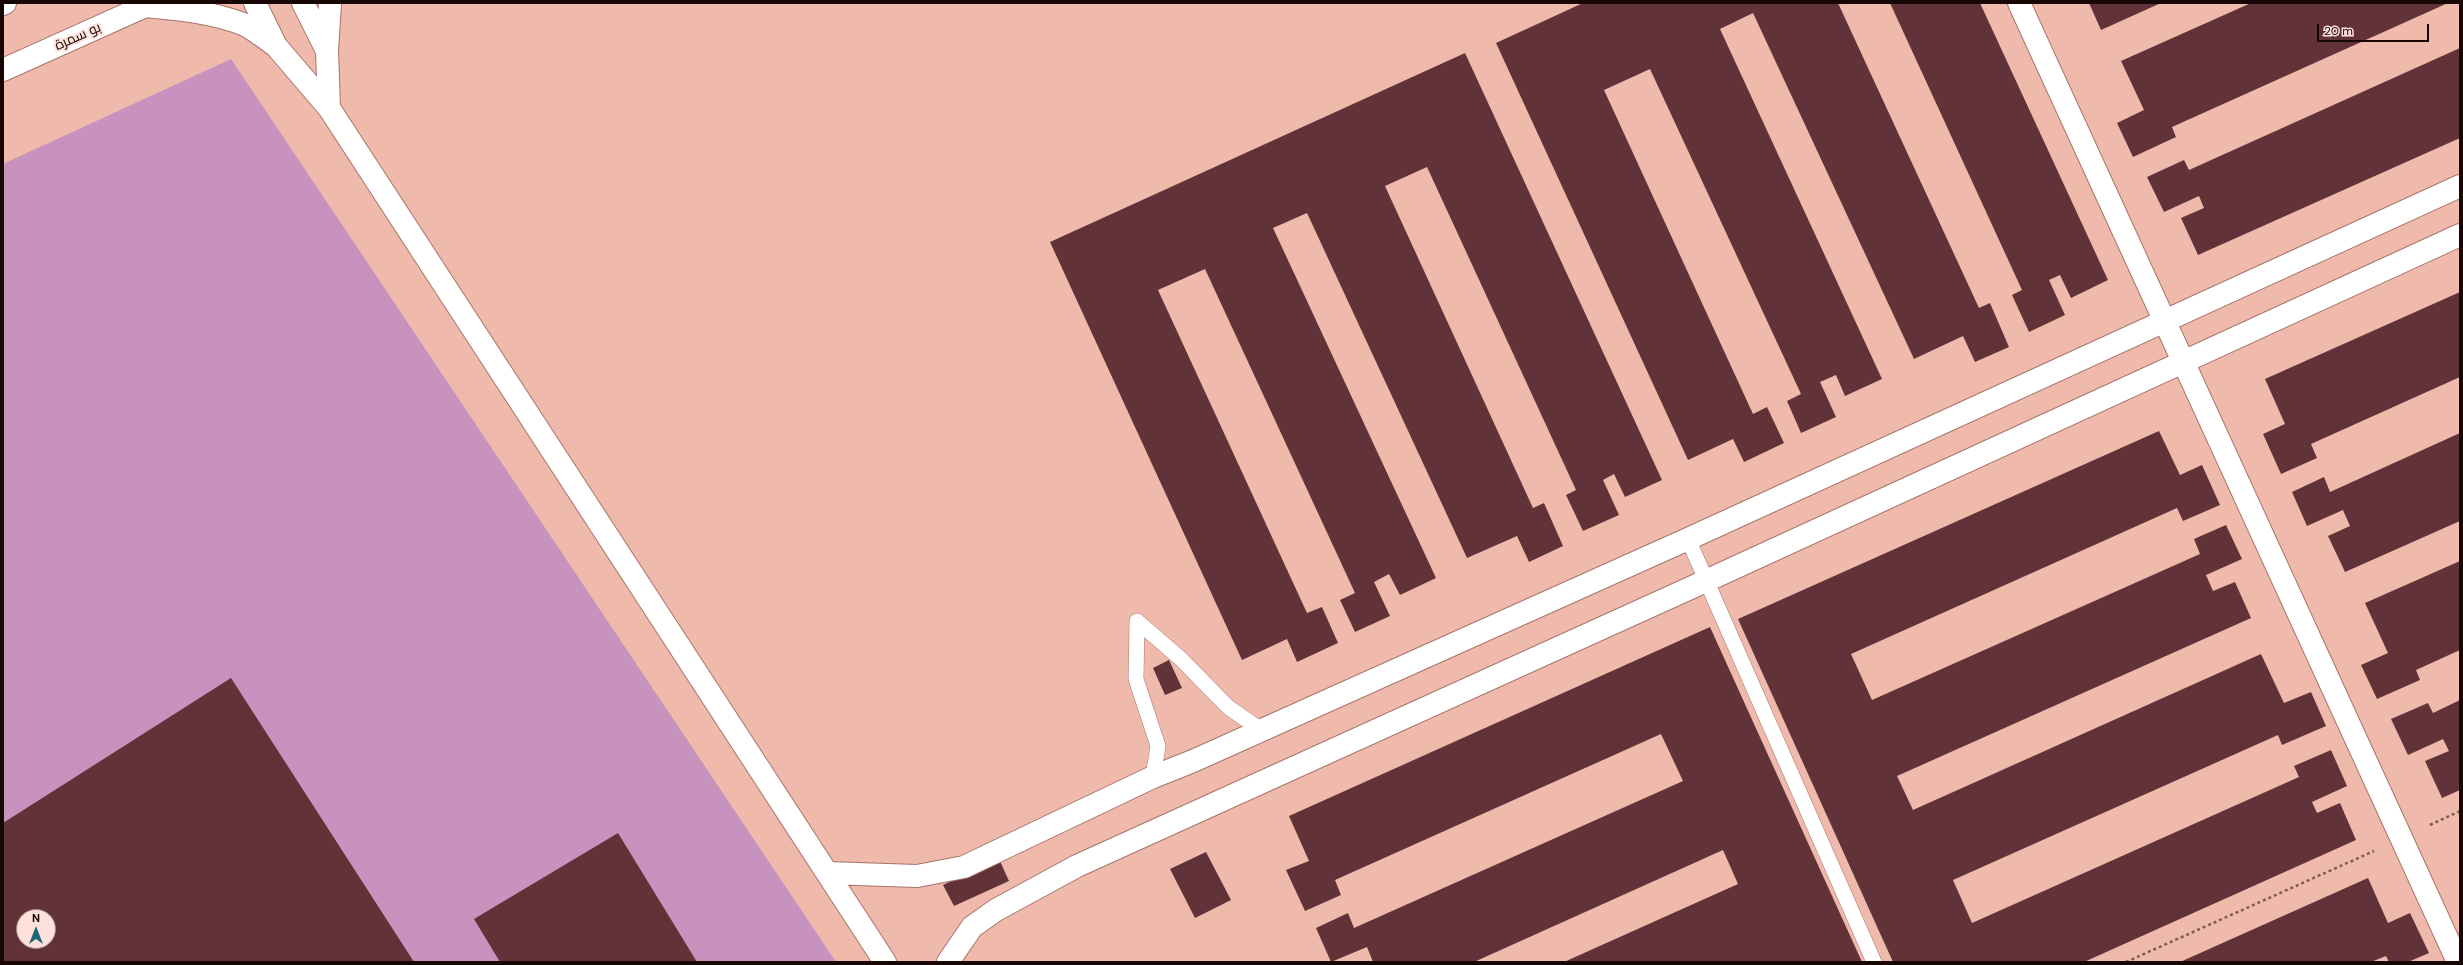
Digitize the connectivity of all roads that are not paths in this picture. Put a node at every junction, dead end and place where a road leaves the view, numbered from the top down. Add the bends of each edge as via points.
1 (254, 3) edge
2 (303, 3) edge
3 (330, 3) edge
4 (2019, 3) edge
5 (149, 4) edge
6 (276, 46) junction
7 (327, 51) junction
8 (3, 70) edge
9 (329, 108) junction
10 (2460, 186) edge
11 (2460, 235) edge
12 (2165, 322) junction
13 (2182, 360) junction
14 (1688, 539) junction
15 (1708, 580) junction
16 (1261, 730) junction
17 (1152, 777) junction
18 (827, 873) junction
19 (885, 962) edge
20 (948, 962) edge
21 (1874, 962) edge
22 (2458, 962) edge

1 - 6 street
2 - 7 street
3 - 7 street
4 - 12 street
5 - 6 street via 224,18 244,25
5 - 8 street, بو سمرة
6 - 9 street
7 - 9 street
9 - 18 street
10 - 12 street
11 - 13 street
12 - 13 street
12 - 14 street
13 - 15 street
13 - 22 street
14 - 15 lane
14 - 16 street
15 - 20 street via 1077,866 996,910 972,927
15 - 21 lane
16 - 17 street
16 - 17 lane via 1228,707 1181,659 1137,621 1136,679 1158,746
17 - 18 street via 964,867 917,876
18 - 19 street

